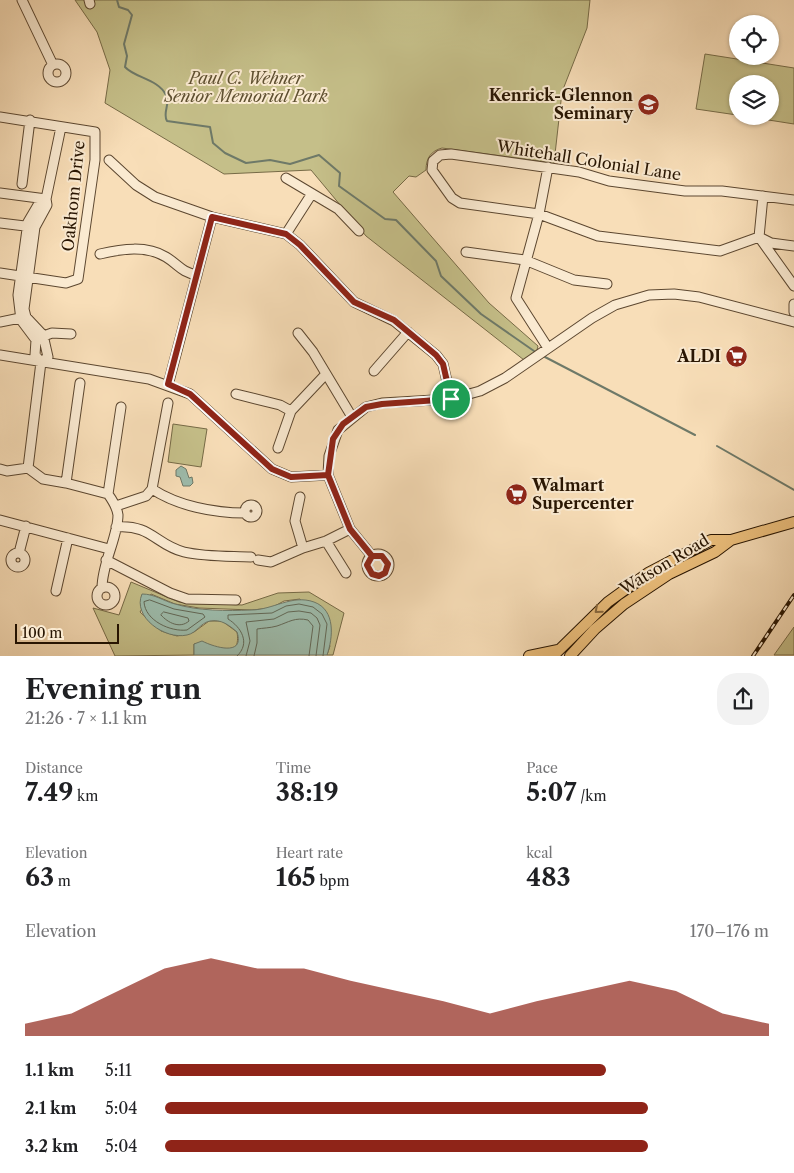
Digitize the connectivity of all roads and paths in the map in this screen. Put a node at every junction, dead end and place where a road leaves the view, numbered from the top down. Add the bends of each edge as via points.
1 (22, 0) edge
2 (53, 65) dead end
3 (0, 117) edge
4 (30, 120) junction
5 (61, 127) junction
6 (109, 160) dead end
7 (548, 167) junction
8 (286, 178) dead end
9 (22, 184) dead end
10 (0, 193) edge
11 (311, 195) junction
12 (763, 196) junction
13 (46, 199) junction
14 (794, 200) edge
15 (539, 214) junction
16 (212, 217) junction
17 (0, 223) edge
18 (31, 227) junction
19 (359, 231) dead end
20 (286, 234) junction
21 (759, 236) junction
22 (794, 246) edge
23 (466, 252) dead end
24 (100, 254) dead end
25 (525, 260) junction
26 (0, 273) edge
27 (197, 275) junction
28 (25, 277) junction
29 (607, 284) dead end
30 (794, 286) edge
31 (794, 304) edge
32 (794, 312) edge
33 (22, 315) junction
34 (0, 322) edge
35 (794, 322) edge
36 (408, 332) junction
37 (298, 333) dead end
38 (71, 334) dead end
39 (40, 337) junction
40 (548, 348) junction
41 (0, 355) edge
42 (41, 362) junction
43 (374, 371) dead end
44 (325, 376) junction
45 (80, 383) dead end
46 (168, 384) junction
47 (236, 394) dead end
48 (451, 399) junction
49 (168, 403) dead end
50 (121, 408) dead end
51 (291, 412) junction
52 (352, 417) junction
53 (278, 448) dead end
54 (28, 468) junction
55 (0, 469) edge
56 (328, 475) junction
57 (66, 483) junction
58 (152, 489) junction
59 (108, 494) junction
60 (300, 497) dead end
61 (116, 506) junction
62 (245, 513) dead end
63 (0, 520) edge
64 (794, 522) edge
65 (26, 526) junction
66 (116, 527) junction
67 (350, 529) junction
68 (68, 538) junction
69 (731, 540) junction
70 (326, 542) junction
71 (303, 548) junction
72 (109, 549) junction
73 (19, 553) dead end
74 (372, 556) dead end
75 (106, 560) junction
76 (346, 573) dead end
77 (102, 588) dead end
78 (56, 591) dead end
79 (236, 600) dead end
80 (556, 653) edge
81 (529, 656) edge
82 (570, 656) edge

1 - 2 street
3 - 4 street, Oakhom Drive
4 - 5 street, Oakhom Drive
4 - 9 street
5 - 13 street
5 - 28 street, Oakhom Drive via 95,132 95,160 80,274 74,282 66,283
6 - 16 street via 136,185 155,197
7 - 12 street, Whitehall Colonial Lane via 609,181
7 - 15 street
7 - 15 street, Whitehall Colonial Lane via 451,154 440,154 433,161 432,170 452,198 460,203
8 - 11 street
10 - 13 street
11 - 19 street via 338,209
11 - 20 street
12 - 14 street, Whitehall Colonial Lane
12 - 21 street
13 - 18 street via 33,212
15 - 21 street via 598,236 720,251
15 - 25 street
16 - 20 street
16 - 27 street
17 - 18 street
18 - 28 street
20 - 36 street via 354,302 394,320
21 - 22 street via 771,243
21 - 30 street
23 - 25 street
24 - 27 street via 138,249 154,252 185,272
25 - 29 street via 574,280
25 - 40 street via 516,298
26 - 28 street, Oakhom Drive
27 - 46 street
28 - 33 street via 18,295
31 - 32 street
33 - 34 street
33 - 39 street
35 - 40 street via 699,297 650,295 616,305
36 - 43 street
36 - 48 street via 443,364
37 - 44 street via 313,352
38 - 39 street via 52,332
39 - 42 street via 35,354
40 - 48 street via 505,378
41 - 42 street
42 - 46 street
42 - 54 street
44 - 51 street
44 - 52 street
45 - 57 street
46 - 56 street via 190,394 272,469 291,477
47 - 51 street via 280,405
48 - 52 street via 382,404 366,407
49 - 58 street
50 - 59 street
51 - 53 street
52 - 56 street via 333,439
54 - 55 street
54 - 57 street via 43,479
56 - 67 street
57 - 59 street
58 - 61 street via 146,496
58 - 62 street via 163,496 204,509
59 - 61 street
60 - 71 street via 295,521
61 - 66 street
63 - 65 street
64 - 69 main road, Watson Road
65 - 68 street
65 - 73 street
66 - 71 street via 130,526 147,531 182,552 202,555 271,562
66 - 72 street
67 - 70 street
67 - 74 street
68 - 72 street
68 - 78 street
69 -> 80 main road, Watson Road via 711,540 648,573 608,602
69 - 82 main road, Watson Road via 639,593 595,629
70 - 71 street
70 - 76 street
72 - 75 street
75 - 77 street
75 - 79 street via 187,599
80 - 81 main road

